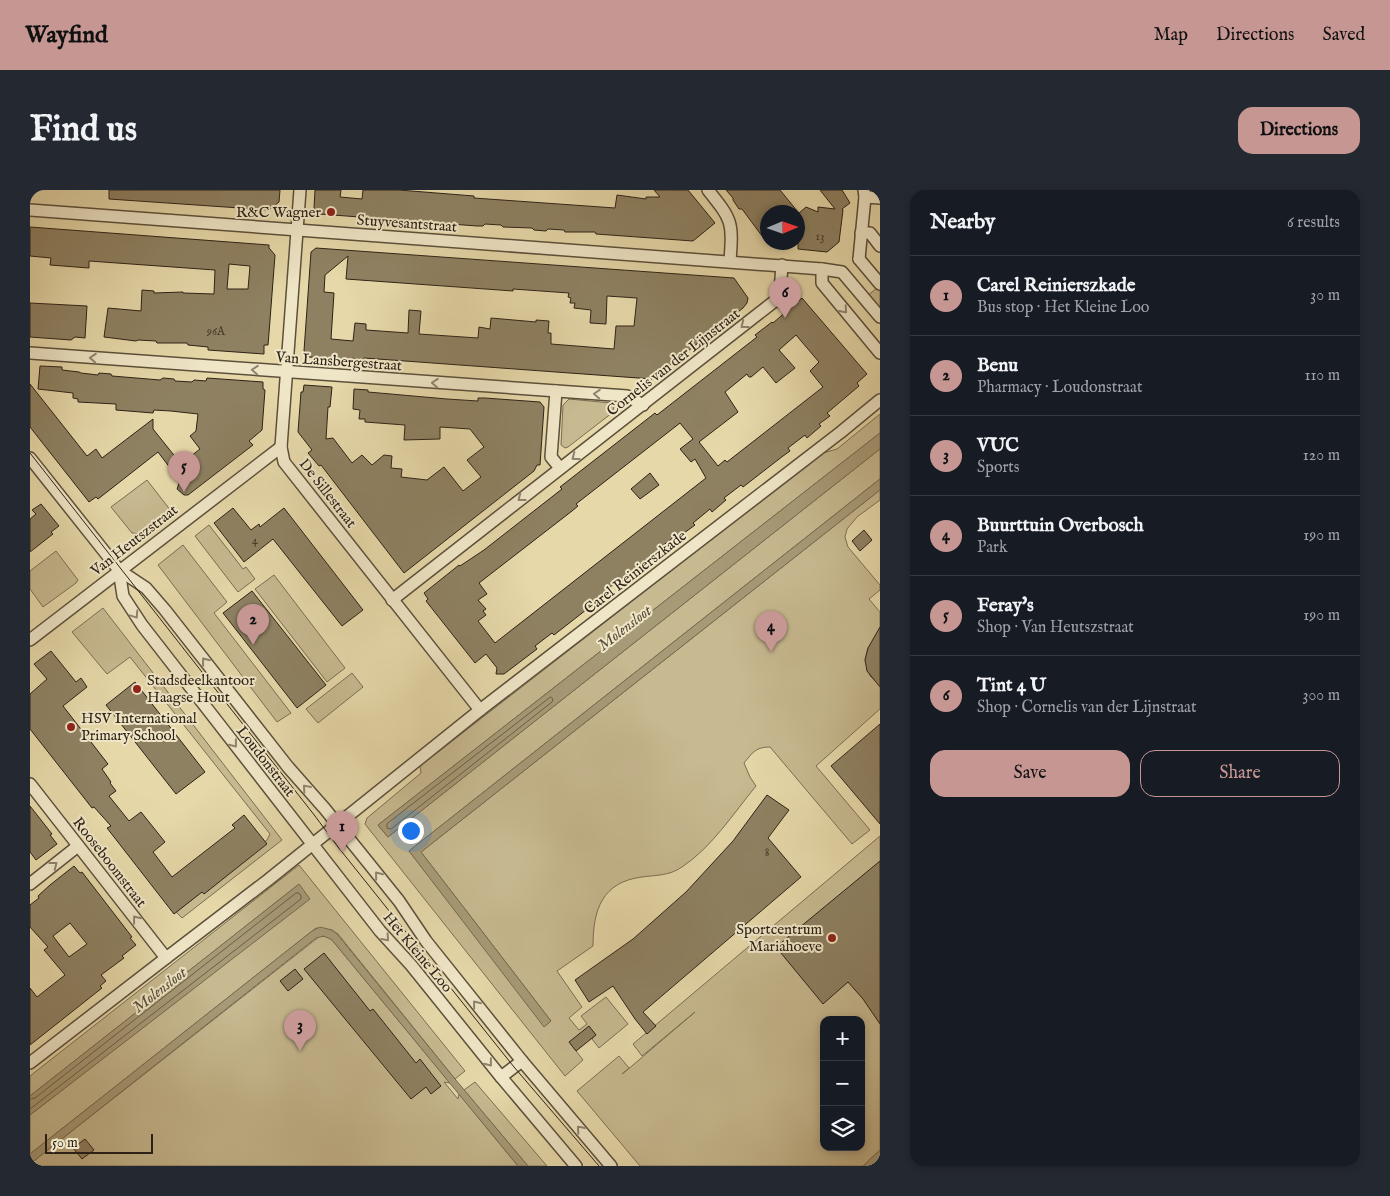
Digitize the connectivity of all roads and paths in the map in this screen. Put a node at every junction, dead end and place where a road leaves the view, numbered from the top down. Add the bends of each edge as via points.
1 (300, 190) edge
2 (708, 190) edge
3 (865, 193) edge
4 (880, 198) edge
5 (30, 210) edge
6 (297, 230) junction
7 (861, 233) junction
8 (880, 246) edge
9 (859, 259) junction
10 (730, 261) junction
11 (782, 265) junction
12 (822, 269) junction
13 (842, 272) junction
14 (880, 284) edge
15 (880, 317) edge
16 (880, 352) edge
17 (30, 353) edge
18 (287, 372) junction
19 (556, 391) junction
20 (880, 400) edge
21 (643, 405) junction
22 (281, 447) junction
23 (30, 458) edge
24 (560, 468) junction
25 (119, 570) junction
26 (392, 600) junction
27 (30, 640) edge
28 (480, 710) junction
29 (30, 784) edge
30 (338, 825) junction
31 (312, 845) junction
32 (78, 846) junction
33 (30, 884) edge
34 (166, 958) junction
35 (522, 1061) junction
36 (30, 1063) edge
37 (501, 1078) junction
38 (576, 1166) edge
39 (611, 1166) edge

1 - 6 street, De Sillestraat
2 - 10 street via 728,215 732,234
3 - 4 street
3 - 7 street
5 - 6 street, Stuyvesantstraat
6 - 10 street, Stuyvesantstraat
6 - 18 street, De Sillestraat
7 - 8 street via 870,233
7 - 9 street
9 - 13 street
9 - 14 street
10 - 11 street, Stuyvesantstraat
11 - 12 street, Stuyvesantstraat
11 -> 21 street, Cornelis van der Lijnstraat via 780,292 776,300
12 - 13 street, Stuyvesantstraat
12 -> 16 street via 822,283
13 - 15 street
18 -> 17 street, Van Lansbergestraat
19 -> 18 street, Van Lansbergestraat
18 - 22 street, De Sillestraat
21 -> 19 street, Van Lansbergestraat via 627,396
19 - 24 street via 552,457
20 - 28 street, Carel Reinierszkade
21 -> 24 street, Cornelis van der Lijnstraat
22 - 25 street, Van Heutszstraat
22 - 26 street, De Sillestraat via 284,462
23 - 25 street, Loudonstraat
24 -> 26 street, Cornelis van der Lijnstraat
25 - 27 street, Van Heutszstraat
30 -> 25 street, Loudonstraat via 288,767 165,610 146,588
25 -> 31 street, Loudonstraat via 123,596 142,625
26 - 28 street, De Sillestraat
28 - 30 street, Carel Reinierszkade
29 - 32 street, Rooseboomstraat
30 - 31 street, Carel Reinierszkade
35 -> 30 street, Het Kleine Loo
31 - 34 street, Carel Reinierszkade
31 -> 37 street, Het Kleine Loo
33 -> 32 street
34 -> 32 street, Rooseboomstraat
34 - 36 street, Carel Reinierszkade
35 - 37 street
39 -> 35 street, Het Kleine Loo
37 - 38 street, Het Kleine Loo

